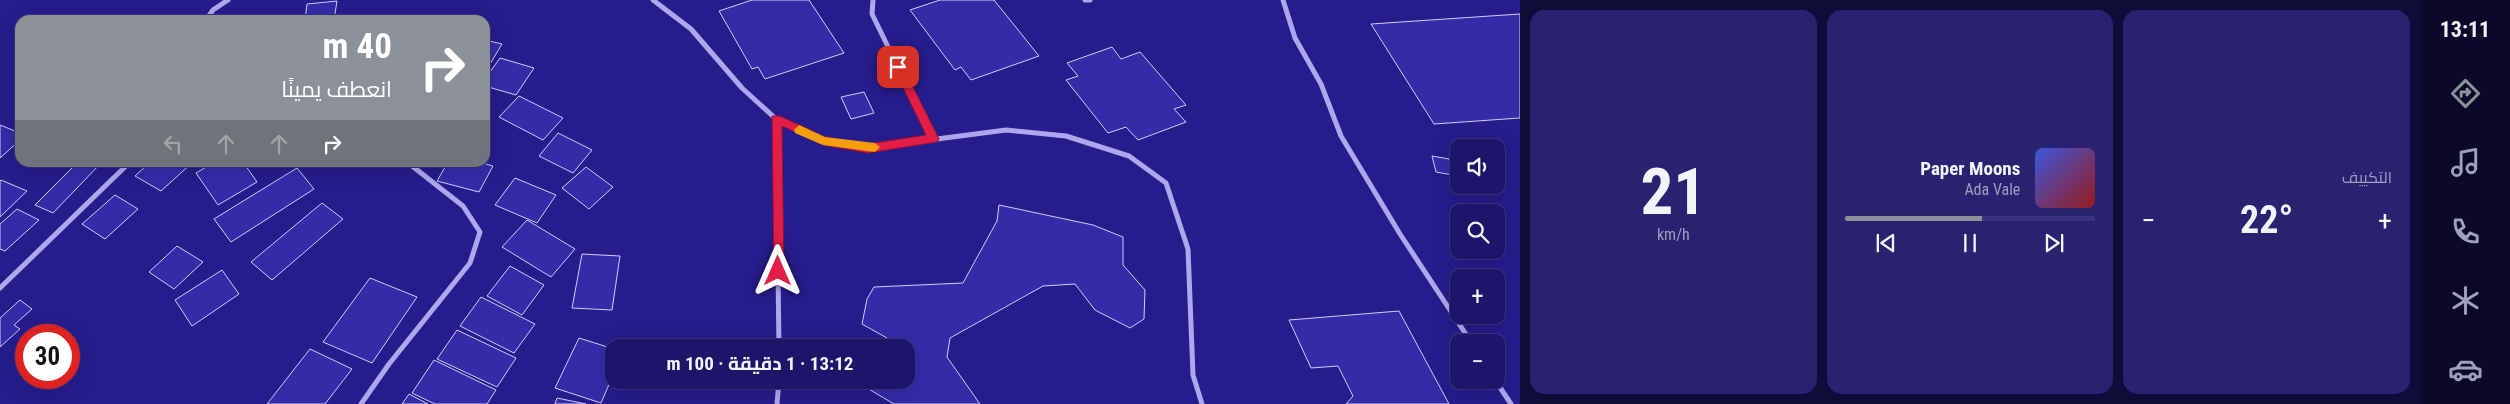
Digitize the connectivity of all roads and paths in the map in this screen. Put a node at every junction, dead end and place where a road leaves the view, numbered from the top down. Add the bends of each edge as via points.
1 (228, 0) edge
2 (653, 0) edge
3 (873, 0) edge
4 (1085, 0) edge
5 (1090, 0) edge
6 (1283, 0) edge
7 (210, 15) edge
8 (776, 119) junction
9 (933, 139) junction
10 (125, 167) edge
11 (413, 167) edge
12 (0, 288) edge
13 (1466, 334) edge
14 (779, 339) edge
15 (778, 389) edge
16 (1501, 389) edge
17 (361, 404) edge
18 (777, 404) edge
19 (1202, 404) edge
20 (1511, 404) edge

1 - 7 street
2 - 8 street via 691,28 742,88
3 - 9 street via 872,14
4 - 5 street
6 - 13 street via 1295,38 1321,84 1341,136
8 - 9 street via 823,141 868,148
8 - 14 street
9 - 19 street via 1006,130 1066,136 1129,156 1166,183 1188,249 1193,375
10 - 12 street
11 - 17 street via 463,206 480,232 470,263
15 - 18 street
16 - 20 street

